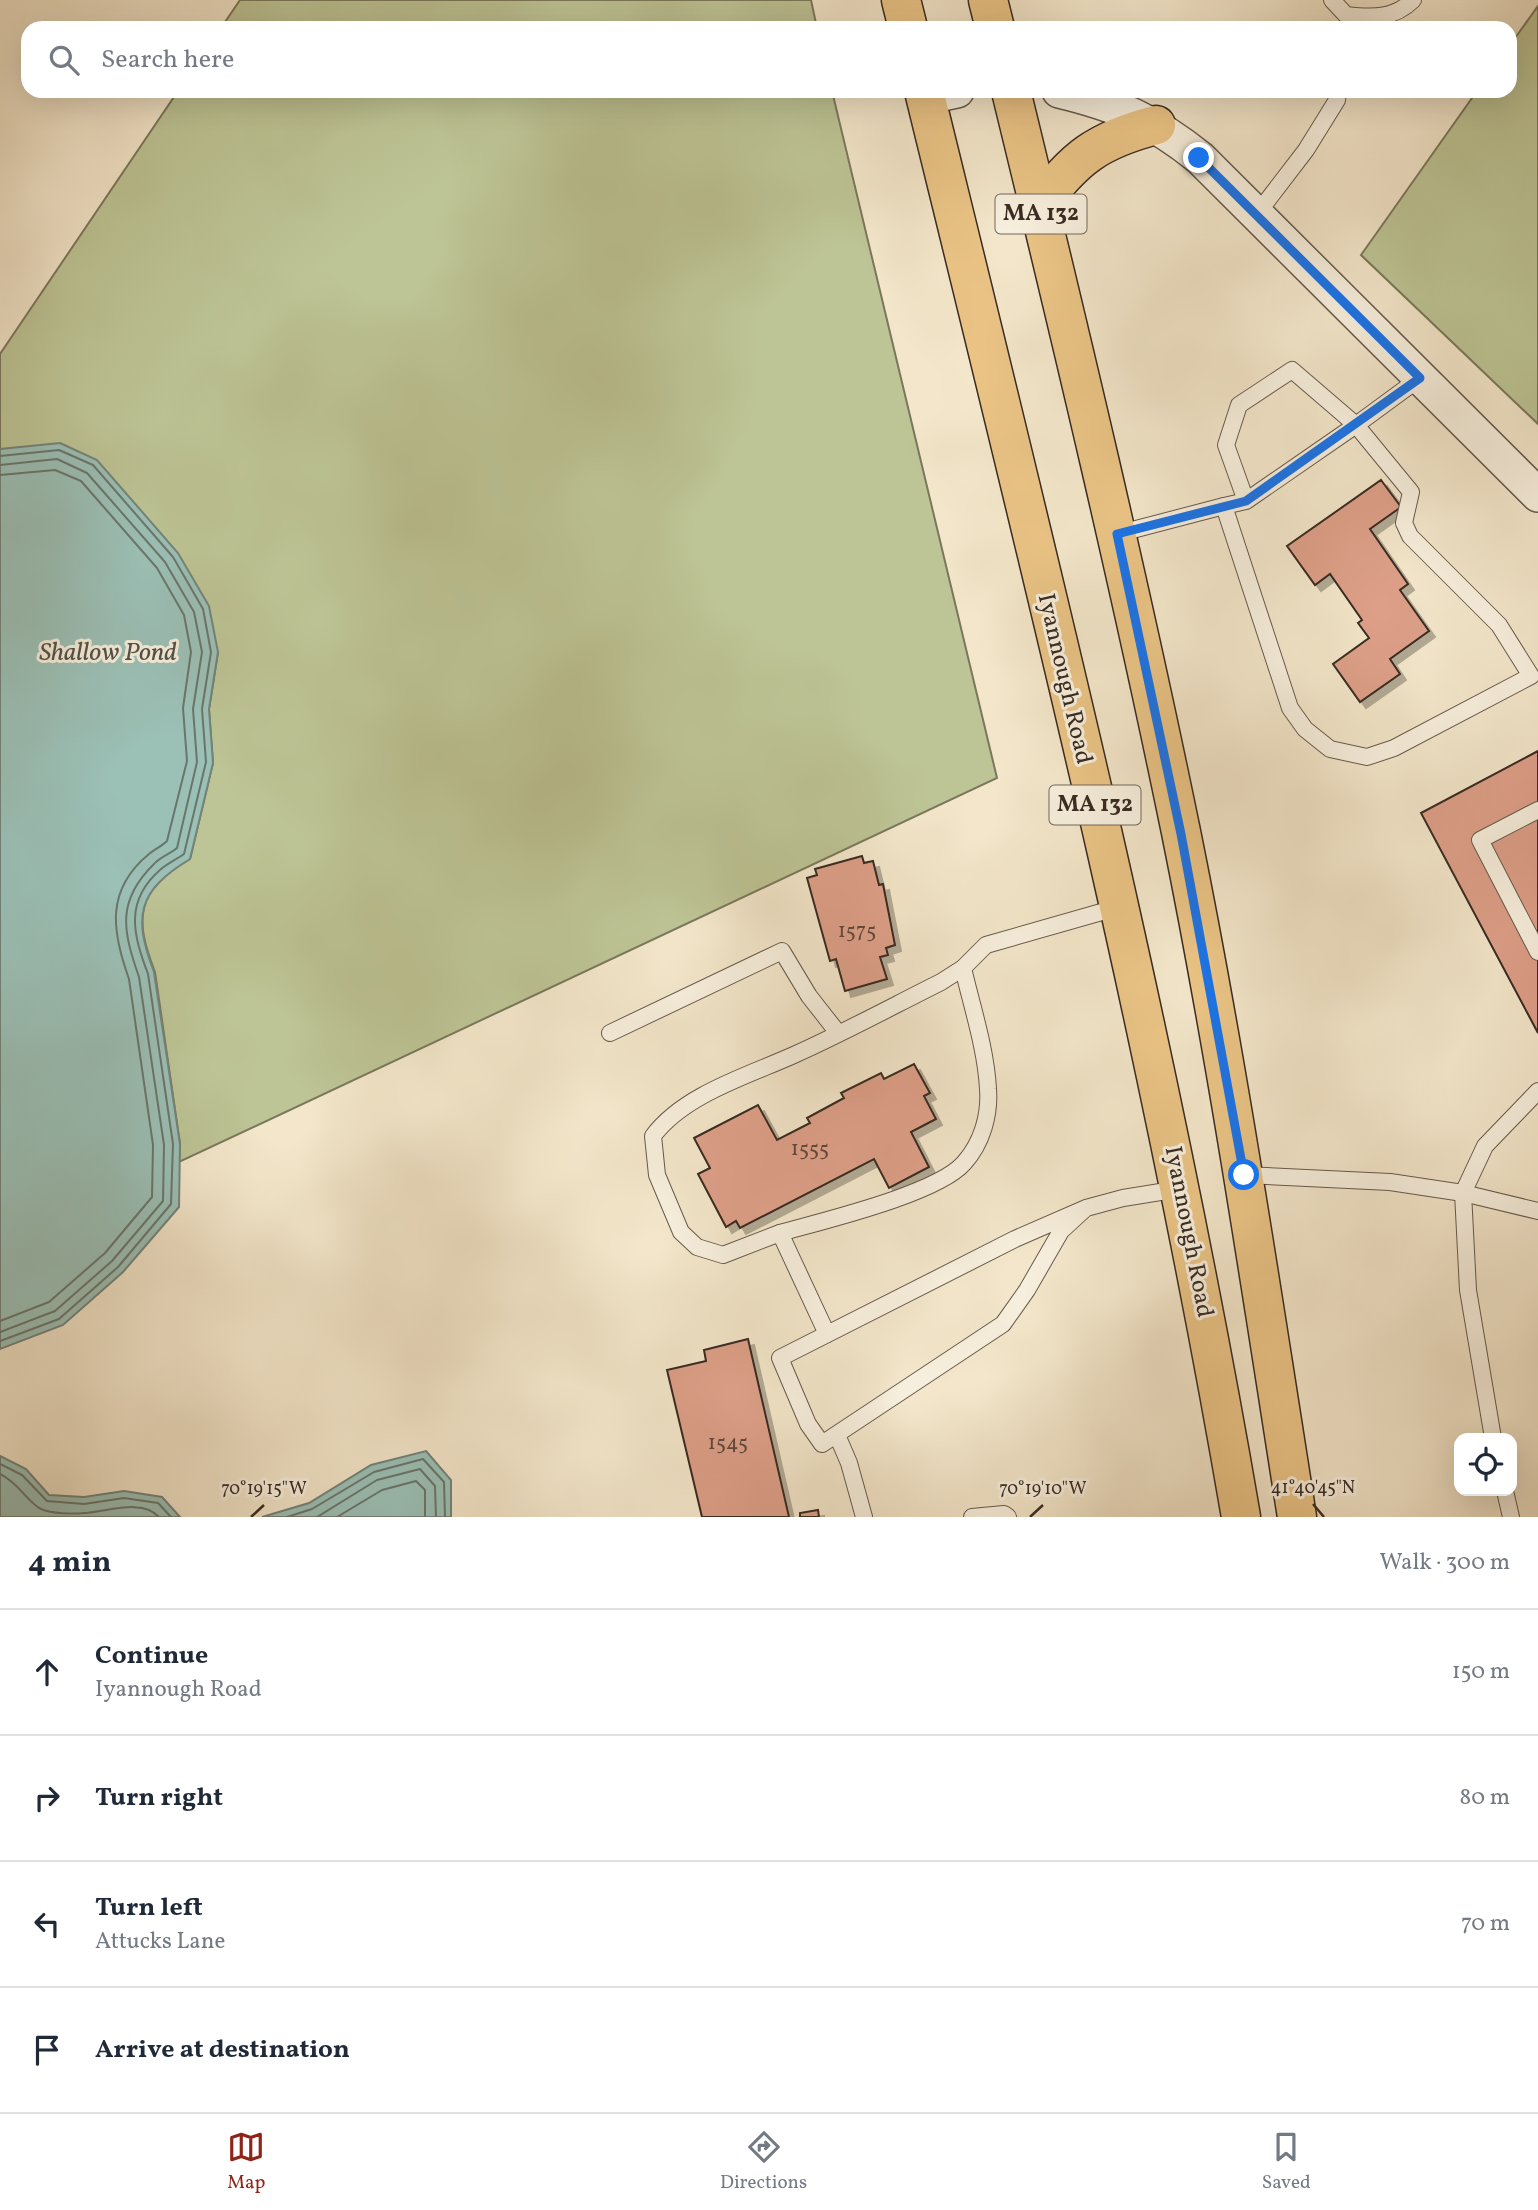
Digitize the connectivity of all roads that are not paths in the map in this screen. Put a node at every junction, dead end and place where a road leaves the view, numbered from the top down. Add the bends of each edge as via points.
1 (901, 0) edge
2 (988, 0) edge
3 (1332, 0) edge
4 (1413, 0) edge
5 (906, 21) edge
6 (993, 21) edge
7 (1344, 21) edge
8 (1353, 21) edge
9 (936, 98) edge
10 (1013, 98) edge
11 (1086, 98) edge
12 (1337, 98) edge
13 (1156, 125) junction
14 (1039, 206) junction
15 (1257, 214) junction
16 (1420, 378) junction
17 (1356, 425) junction
18 (1538, 495) edge
19 (1246, 501) junction
20 (1224, 506) junction
21 (1117, 534) junction
22 (1534, 674) edge
23 (1538, 810) edge
24 (1119, 906) junction
25 (1538, 952) edge
26 (963, 968) junction
27 (610, 1033) dead end
28 (838, 1033) junction
29 (1538, 1091) edge
30 (1244, 1175) junction
31 (1181, 1189) junction
32 (1462, 1193) junction
33 (1086, 1209) junction
34 (1538, 1211) edge
35 (780, 1233) junction
36 (827, 1334) junction
37 (1492, 1433) edge
38 (836, 1435) junction
39 (1506, 1496) edge
40 (864, 1517) edge
41 (972, 1517) edge
42 (1008, 1517) edge
43 (1241, 1517) edge
44 (1297, 1517) edge
45 (1511, 1517) edge

1 - 5 main road
2 - 6 main road
3 - 7 lane
4 - 8 lane via 1387,17
9 - 24 main road, Iyannough Road / MA 132
10 - 14 main road, MA 132
11 - 13 street
12 - 15 lane via 1306,150
13 - 14 main road via 1110,140 1081,156
13 - 15 street via 1199,158
14 - 21 main road, MA 132
15 - 16 street
16 - 17 lane
16 - 18 street
17 - 19 lane
17 - 19 lane via 1292,370 1239,405 1226,445
17 - 22 lane via 1411,492 1404,523 1410,536 1499,625
19 - 20 lane
20 - 21 lane
20 - 22 lane via 1290,708 1305,729 1330,749 1367,757 1394,748
21 - 30 main road, MA 132 via 1181,834
23 - 25 lane via 1480,840
24 - 26 lane via 986,945
24 - 31 main road, Iyannough Road / MA 132
26 - 28 lane
26 - 35 lane via 988,1088 986,1119 976,1146 962,1166 931,1184 883,1204
27 - 28 lane via 782,951
28 - 35 lane via 748,1073 667,1117 653,1136 657,1175 681,1232 697,1247 723,1255
29 - 32 lane via 1485,1146
30 - 32 lane via 1390,1182
30 - 44 main road, MA 132
31 - 33 lane
31 - 43 main road, Iyannough Road / MA 132
32 - 34 lane
32 - 37 lane via 1468,1290
33 - 36 lane via 1015,1239
33 - 38 lane via 1061,1231 1003,1324
35 - 36 lane
36 - 38 lane via 780,1358 808,1424 822,1444
38 - 40 lane
39 - 45 lane
41 - 42 lane

